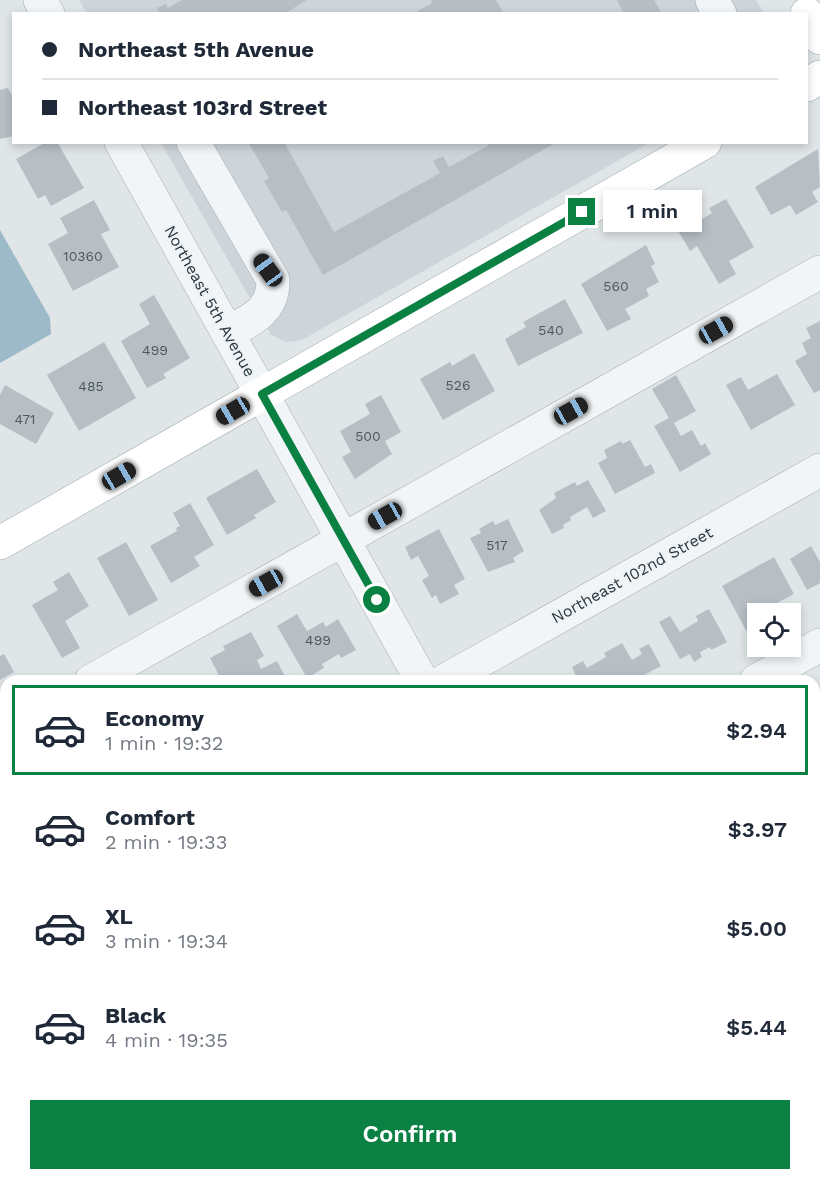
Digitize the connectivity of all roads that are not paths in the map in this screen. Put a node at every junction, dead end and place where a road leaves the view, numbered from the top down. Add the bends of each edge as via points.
1 (808, 16) edge
2 (820, 38) edge
3 (122, 144) edge
4 (194, 144) edge
5 (701, 144) edge
6 (820, 272) edge
7 (228, 332) junction
8 (262, 394) junction
9 (820, 470) edge
10 (343, 539) junction
11 (0, 543) edge
12 (820, 645) edge
13 (102, 675) edge
14 (419, 675) edge
15 (455, 675) edge
16 (767, 675) edge

1 - 2 main road
3 - 7 street, Northeast 5th Avenue
4 - 7 street via 273,280 271,300 263,312
5 - 8 main road
6 - 10 street
7 - 8 street, Northeast 5th Avenue
8 - 10 street, Northeast 5th Avenue
8 - 11 main road
9 - 15 street, Northeast 102nd Street
10 - 13 street
10 - 14 street, Northeast 5th Avenue
12 - 16 street

